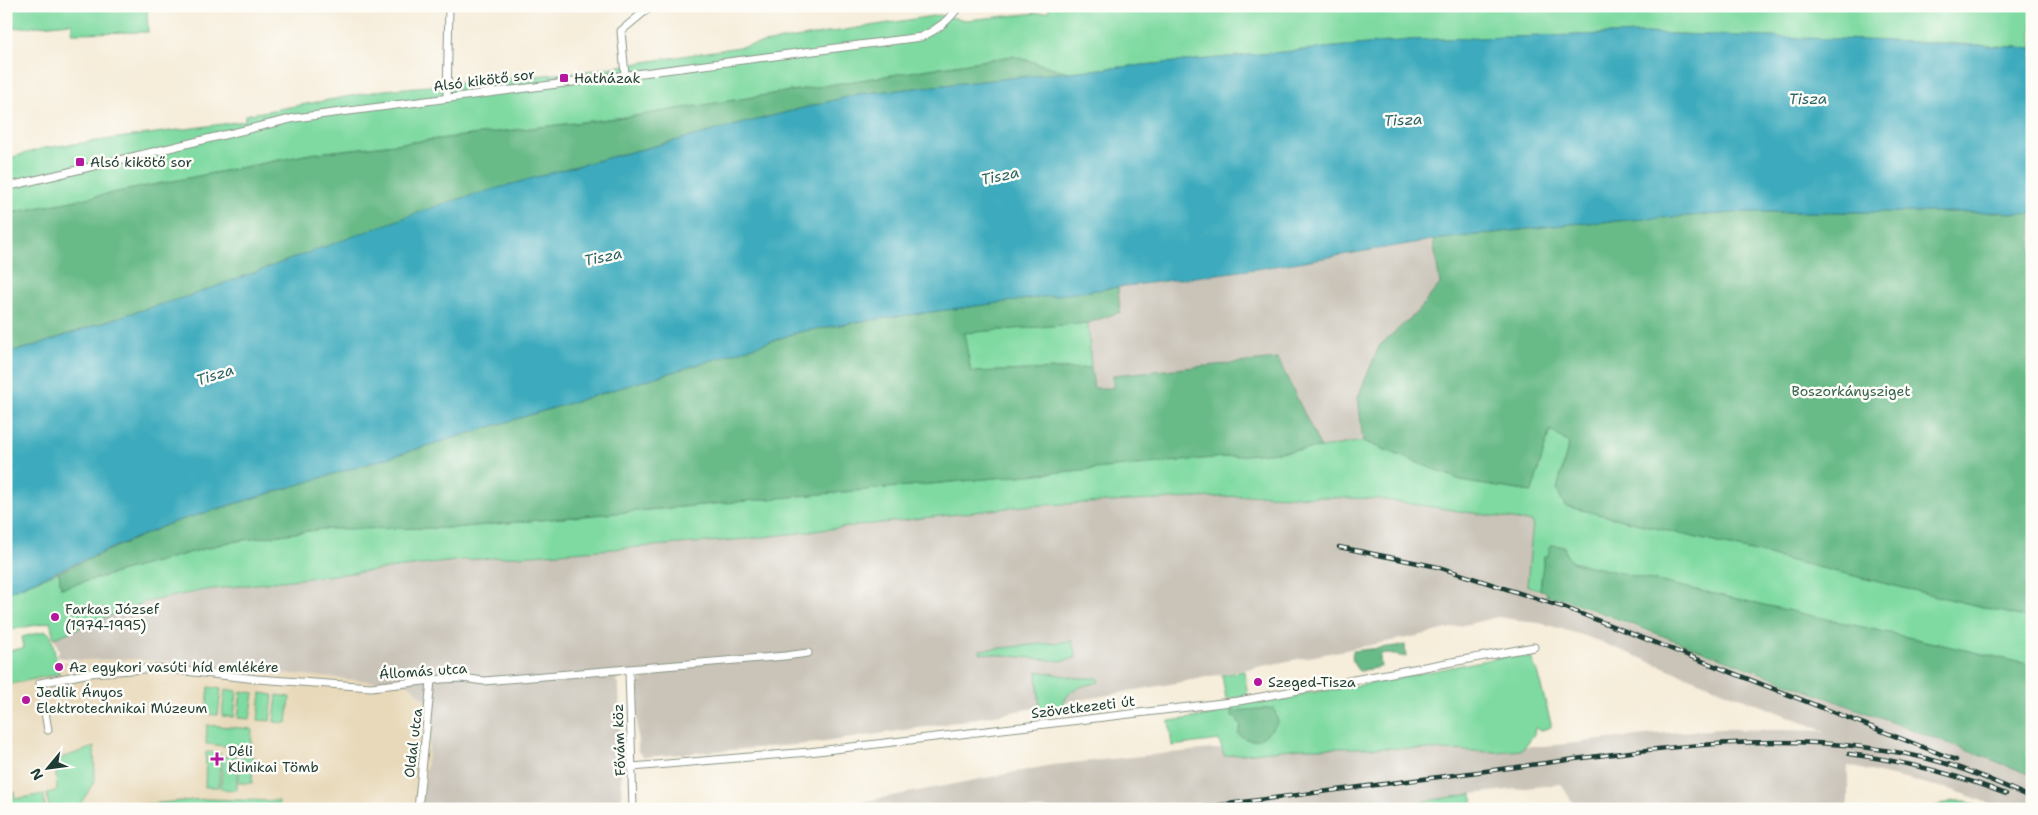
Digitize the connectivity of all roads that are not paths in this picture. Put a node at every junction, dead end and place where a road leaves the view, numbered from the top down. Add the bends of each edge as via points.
1 (449, 6) edge
2 (651, 6) edge
3 (959, 6) edge
4 (625, 75) junction
5 (448, 98) junction
6 (6, 187) edge
7 (1534, 647) dead end
8 (808, 653) dead end
9 (629, 670) junction
10 (432, 681) junction
11 (48, 730) dead end
12 (632, 767) junction
13 (418, 809) edge
14 (633, 809) edge

1 - 5 street
2 - 4 street via 621,30
3 - 4 street, Alsó kikötő sor via 940,26 921,37
4 - 5 street, Alsó kikötő sor
5 - 6 street, Alsó kikötő sor via 295,118
7 - 12 street, Szövetkezeti út via 1239,701 809,752
8 - 9 street, Állomás utca
9 - 10 street, Állomás utca via 484,681 462,678
9 - 12 street, Fővám köz
10 - 11 street, Állomás utca via 371,687 158,668 90,672 40,683
10 - 13 street, Oldal utca
12 - 14 street, Fővám köz

